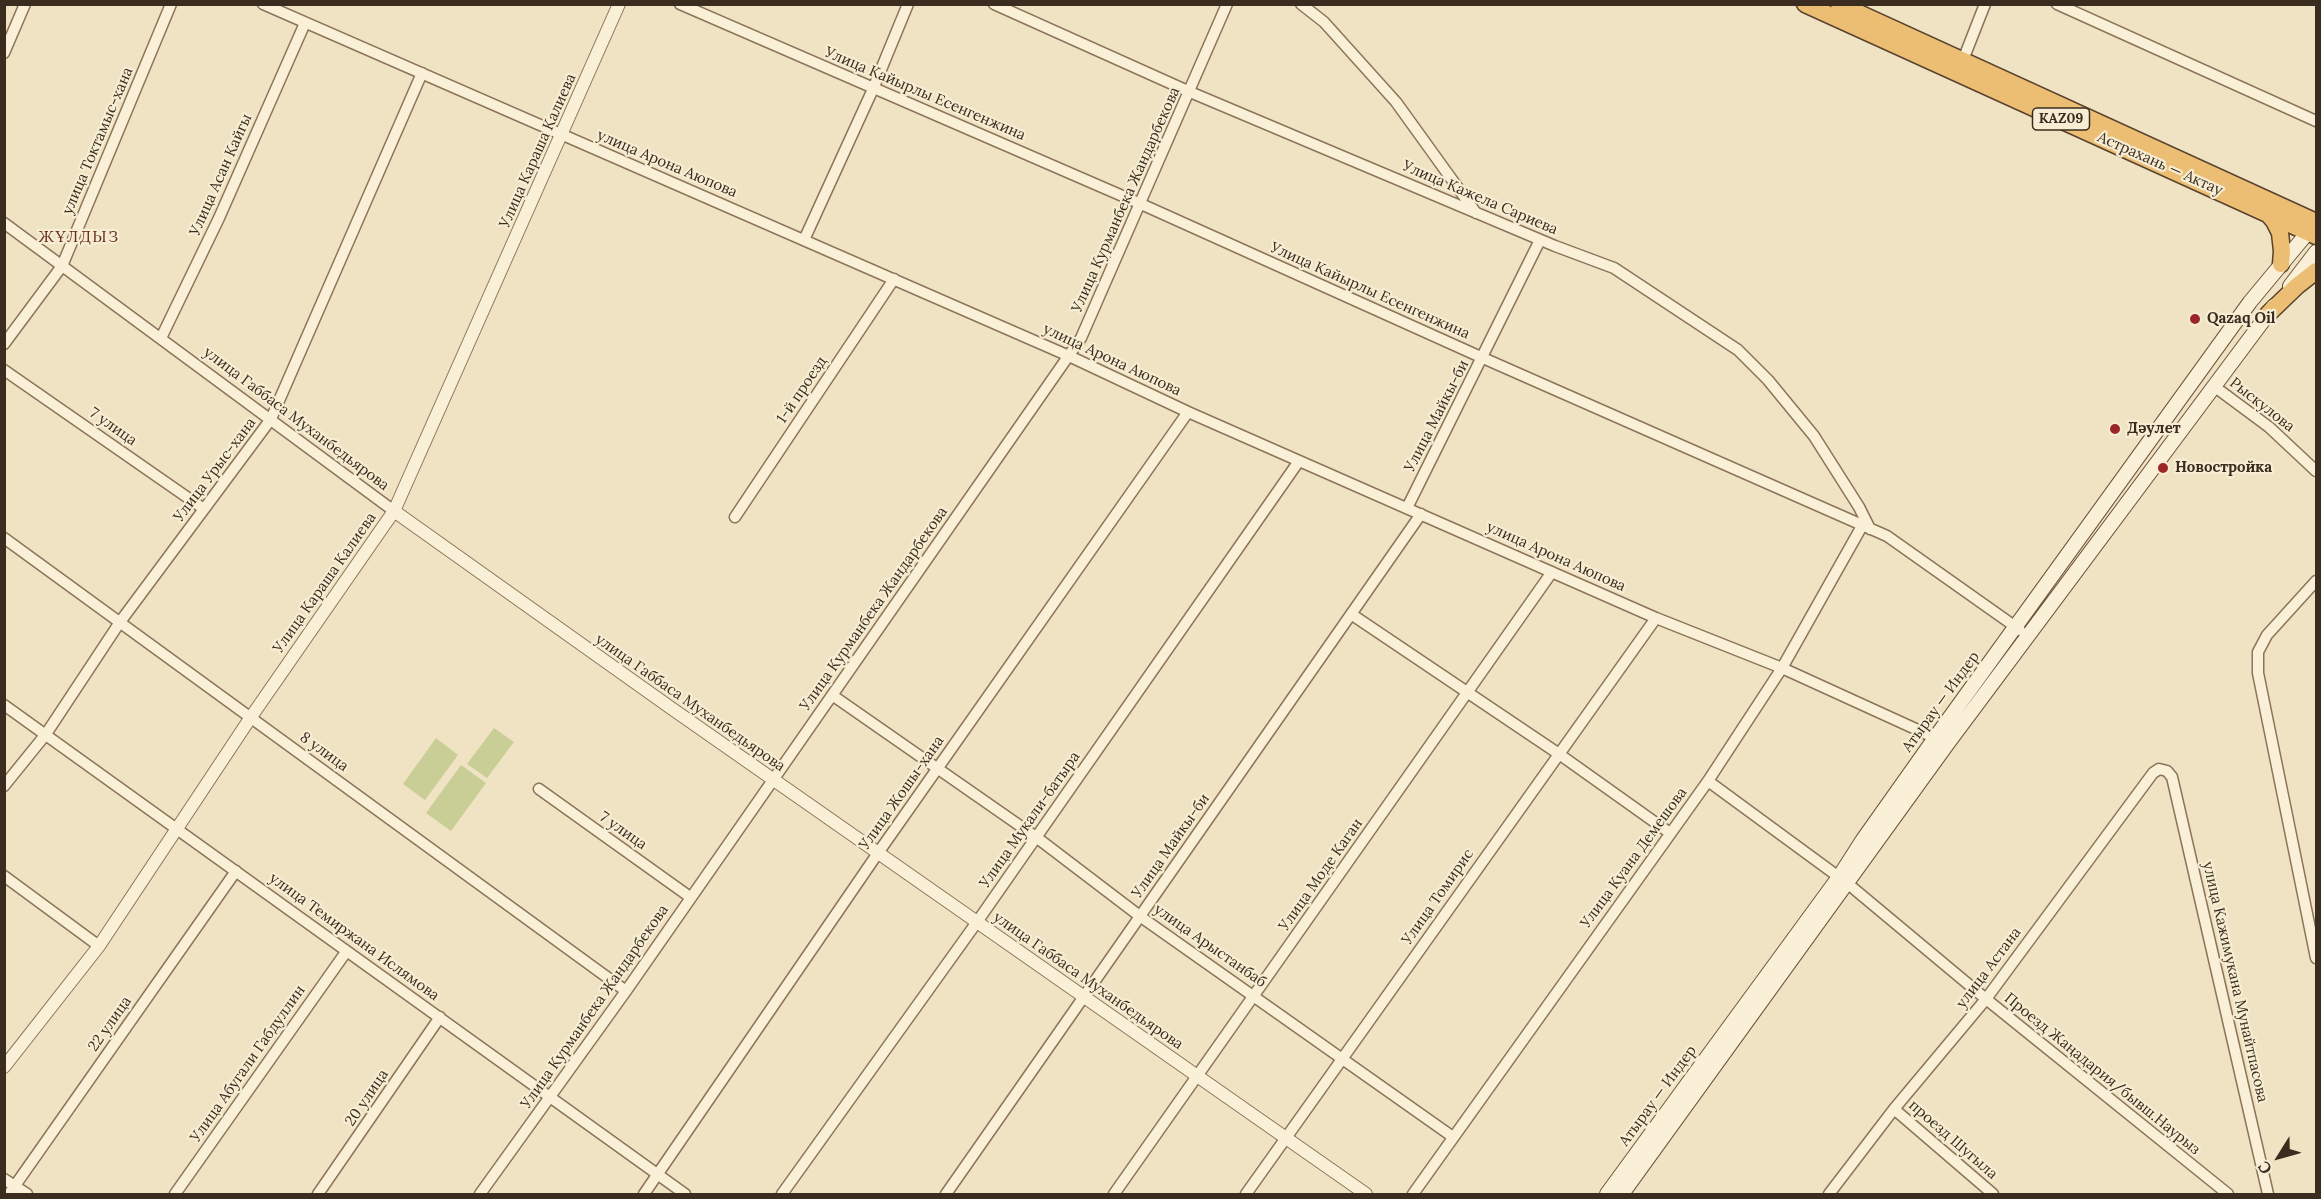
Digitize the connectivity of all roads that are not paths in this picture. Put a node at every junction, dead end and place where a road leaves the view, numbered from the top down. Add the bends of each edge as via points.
1 (25, 4) edge
2 (171, 4) edge
3 (263, 4) edge
4 (619, 4) edge
5 (680, 4) edge
6 (908, 4) edge
7 (994, 4) edge
8 (1227, 4) edge
9 (1301, 4) edge
10 (1805, 4) edge
11 (1839, 4) edge
12 (1985, 4) edge
13 (2056, 4) edge
14 (305, 23) junction
15 (4, 53) edge
16 (1963, 60) junction
17 (422, 73) junction
18 (873, 89) junction
19 (1190, 92) junction
20 (2316, 121) edge
21 (562, 135) junction
22 (1141, 204) junction
23 (2316, 205) edge
24 (2264, 210) junction
25 (2296, 212) junction
26 (1476, 213) junction
27 (4, 223) edge
28 (2314, 228) edge
29 (804, 240) junction
30 (1540, 240) junction
31 (2316, 252) edge
32 (2281, 264) junction
33 (62, 266) junction
34 (2316, 271) edge
35 (894, 279) junction
36 (2268, 314) junction
37 (161, 338) junction
38 (4, 344) edge
39 (1069, 356) junction
40 (1483, 358) junction
41 (4, 370) edge
42 (2215, 387) junction
43 (1188, 412) junction
44 (271, 419) junction
45 (1299, 461) junction
46 (2316, 471) edge
47 (1407, 508) junction
48 (204, 509) junction
49 (394, 511) junction
50 (1421, 514) junction
51 (735, 517) dead end
52 (1866, 528) junction
53 (4, 538) edge
54 (1552, 572) junction
55 (2316, 581) edge
56 (1351, 614) junction
57 (1656, 618) junction
58 (120, 622) junction
59 (2015, 627) junction
60 (2029, 636) junction
61 (1782, 668) junction
62 (1467, 692) junction
63 (832, 695) junction
64 (4, 705) edge
65 (251, 717) junction
66 (46, 734) junction
67 (1942, 741) junction
68 (1559, 754) junction
69 (937, 768) junction
70 (2172, 777) joint
71 (772, 779) junction
72 (1708, 781) junction
73 (4, 786) edge
74 (539, 789) dead end
75 (178, 828) junction
76 (1670, 833) junction
77 (1036, 837) junction
78 (878, 853) junction
79 (236, 871) junction
80 (4, 876) edge
81 (1843, 880) junction
82 (690, 897) junction
83 (1142, 917) junction
84 (977, 922) junction
85 (99, 946) junction
86 (346, 952) junction
87 (2316, 958) edge
88 (626, 991) junction
89 (1254, 995) junction
90 (1084, 997) junction
91 (1986, 999) junction
92 (440, 1017) junction
93 (1341, 1059) junction
94 (4, 1067) edge
95 (1197, 1076) junction
96 (550, 1099) junction
97 (1894, 1109) junction
98 (1453, 1137) junction
99 (1285, 1138) junction
100 (658, 1175) junction
101 (4, 1179) edge
102 (12, 1190) edge
103 (27, 1194) edge
104 (175, 1194) edge
105 (318, 1194) edge
106 (480, 1194) edge
107 (644, 1194) edge
108 (685, 1194) edge
109 (782, 1194) edge
110 (946, 1194) edge
111 (1114, 1194) edge
112 (1246, 1194) edge
113 (1366, 1194) edge
114 (1413, 1194) edge
115 (1607, 1194) edge
116 (1622, 1194) edge
117 (1828, 1194) edge
118 (1993, 1194) edge
119 (2228, 1194) edge
120 (2268, 1194) edge

1 - 15 street
2 - 33 street, улица Токтамыс-хана
3 - 14 street, улица Арона Аюпова
4 - 21 street, Улица Караша Калиева
5 - 18 street, Улица Кайырлы Есенгенжина
6 - 18 street
7 - 19 street, Улица Кажела Сариева
8 - 19 street, Улица Курманбека Жандарбекова
9 - 26 street via 1324,22 1396,102
10 - 24 highway, Астрахань — Актау / KAZ09
11 - 16 highway, Астрахань — Актау / KAZ09
12 - 16 street
13 - 20 street
14 - 17 street, улица Арона Аюпова
14 - 37 street, Улица Асан Кайгы
16 - 25 highway, Астрахань — Актау / KAZ09
17 - 21 street, улица Арона Аюпова
17 - 44 street, Улица Урыс-хана
18 - 22 street, Улица Кайырлы Есенгенжина
18 - 29 street
19 - 22 street, Улица Курманбека Жандарбекова
19 - 26 street, Улица Кажела Сариева
21 - 29 street, улица Арона Аюпова
21 - 49 street, Улица Караша Калиева
22 - 39 street, Улица Курманбека Жандарбекова via 1081,338
22 - 40 street, Улица Кайырлы Есенгенжина
23 - 25 highway
24 - 28 highway, Астрахань — Актау / KAZ09
24 - 32 highway via 2280,233
25 - 28 highway, Астрахань — Актау / KAZ09
26 - 30 street, Улица Кажела Сариева
27 - 33 street, улица Габбаса Муханбедьярова
28 - 32 main road, Атырау — Индер
29 - 35 street, улица Арона Аюпова
30 - 40 street, Улица Майкы-би
30 - 52 street, Улица Кажела Сариева via 1614,268 1738,350 1814,436 1859,507
31 - 36 main road, Атырау — Индер
32 - 59 main road, Атырау — Индер
33 - 37 street, улица Габбаса Муханбедьярова
33 - 38 street, улица Токтамыс-хана
34 - 36 highway
35 - 39 street, улица Арона Аюпова
35 - 51 street, 1-й проезд
36 - 42 main road, Атырау — Индер
37 - 44 street, улица Габбаса Муханбедьярова
39 - 43 street, улица Арона Аюпова
39 - 63 street, Улица Курманбека Жандарбекова
40 - 47 street, Улица Майкы-би
40 - 52 street, Улица Кайырлы Есенгенжина
41 - 48 street, 7 улица
42 - 46 street, Рыскулова via 2270,426
42 - 60 main road, Атырау — Индер
43 - 45 street, улица Арона Аюпова
43 - 69 street, Улица Жошы-хана
44 - 48 street, Улица Урыс-хана
44 - 49 street, улица Габбаса Муханбедьярова
45 - 47 street, улица Арона Аюпова
45 - 77 street, Улица Мукали-батыра
47 - 50 street, улица Арона Аюпова
48 - 58 street, Улица Урыс-хана
49 - 65 street, Улица Караша Калиева
49 - 71 street, улица Габбаса Муханбедьярова
50 - 54 street, улица Арона Аюпова
50 - 56 street, Улица Майкы-би
52 - 59 street, Улица Кайырлы Есенгенжина via 1887,536
52 - 61 street, Улица Куана Демешова
53 - 58 street, 8 улица
54 - 57 street, улица Арона Аюпова
54 - 62 street, Улица Моде Каган
55 - 87 street via 2267,634 2258,652 2258,673
56 - 62 street
56 - 83 street, Улица Майкы-би
57 - 61 street, улица Арона Аюпова
57 - 68 street, Улица Томирис
58 - 65 street, 8 улица
58 - 66 street, Улица Урыс-хана
59 - 60 street, Улица Кайырлы Есенгенжина
59 - 67 main road, Атырау — Индер
60 - 67 main road, Атырау — Индер
61 - 67 street, улица Арона Аюпова
61 - 72 street, Улица Куана Демешова
62 - 68 street
62 - 89 street, Улица Моде Каган
63 - 69 street, улица Арыстанбаб
63 - 71 street, Улица Курманбека Жандарбекова
64 - 66 street, улица Темиржана Ислямова
65 - 75 street, Улица Караша Калиева
65 - 88 street, 8 улица
66 - 73 street, Улица Урыс-хана
66 - 75 street, улица Темиржана Ислямова
67 - 81 main road, Атырау — Индер
68 - 76 street
68 - 93 street, Улица Томирис
69 - 77 street, улица Арыстанбаб
69 - 78 street, Улица Жошы-хана
70 - 91 street, улица Астана via 2159,769 2153,773
70 - 120 street, улица Кажимукана Мунайтпасова
71 - 78 street, улица Габбаса Муханбедьярова
71 - 82 street, Улица Курманбека Жандарбекова
72 - 76 street, Улица Куана Демешова
72 - 81 street, Проезд Жаңадария/бывш.Наурыз
74 - 82 street, 7 улица
75 - 79 street, улица Темиржана Ислямова
75 - 85 street, Улица Караша Калиева
76 - 98 street, Улица Куана Демешова
77 - 83 street, улица Арыстанбаб
77 - 84 street, Улица Мукали-батыра
78 - 84 street, улица Габбаса Муханбедьярова
78 - 100 street, Улица Жошы-хана
79 - 86 street, улица Темиржана Ислямова
79 - 102 street, 22 улица
80 - 85 street
81 - 91 street, Проезд Жаңадария/бывш.Наурыз
81 - 115 main road, Атырау — Индер
81 - 116 main road, Атырау — Индер
82 - 88 street, Улица Курманбека Жандарбекова
83 - 89 street, улица Арыстанбаб
83 - 90 street, Улица Майкы-би
84 - 90 street, улица Габбаса Муханбедьярова
84 - 109 street, Улица Мукали-батыра
85 - 94 street, Улица Караша Калиева
86 - 92 street, улица Темиржана Ислямова
86 - 104 street, Улица Абугали Габдуллин
88 - 96 street, Улица Курманбека Жандарбекова
89 - 93 street, улица Арыстанбаб
89 - 95 street, Улица Моде Каган
90 - 95 street, улица Габбаса Муханбедьярова
90 - 110 street, Улица Майкы-би
91 - 97 street, улица Астана
91 - 119 street, Проезд Жаңадария/бывш.Наурыз
92 - 96 street, улица Темиржана Ислямова
92 - 105 street, 20 улица
93 - 98 street, улица Арыстанбаб
93 - 99 street, Улица Томирис
95 - 99 street, улица Габбаса Муханбедьярова
95 - 111 street, Улица Моде Каган
96 - 100 street, улица Темиржана Ислямова
96 - 106 street, Улица Курманбека Жандарбекова
97 - 117 street, улица Астана
97 - 118 street, проезд Шугыла
98 - 114 street, Улица Куана Демешова
99 - 112 street, Улица Томирис
99 - 113 street, улица Габбаса Муханбедьярова
100 - 107 street, Улица Жошы-хана
100 - 108 street, улица Темиржана Ислямова
101 - 102 street
102 - 103 street

